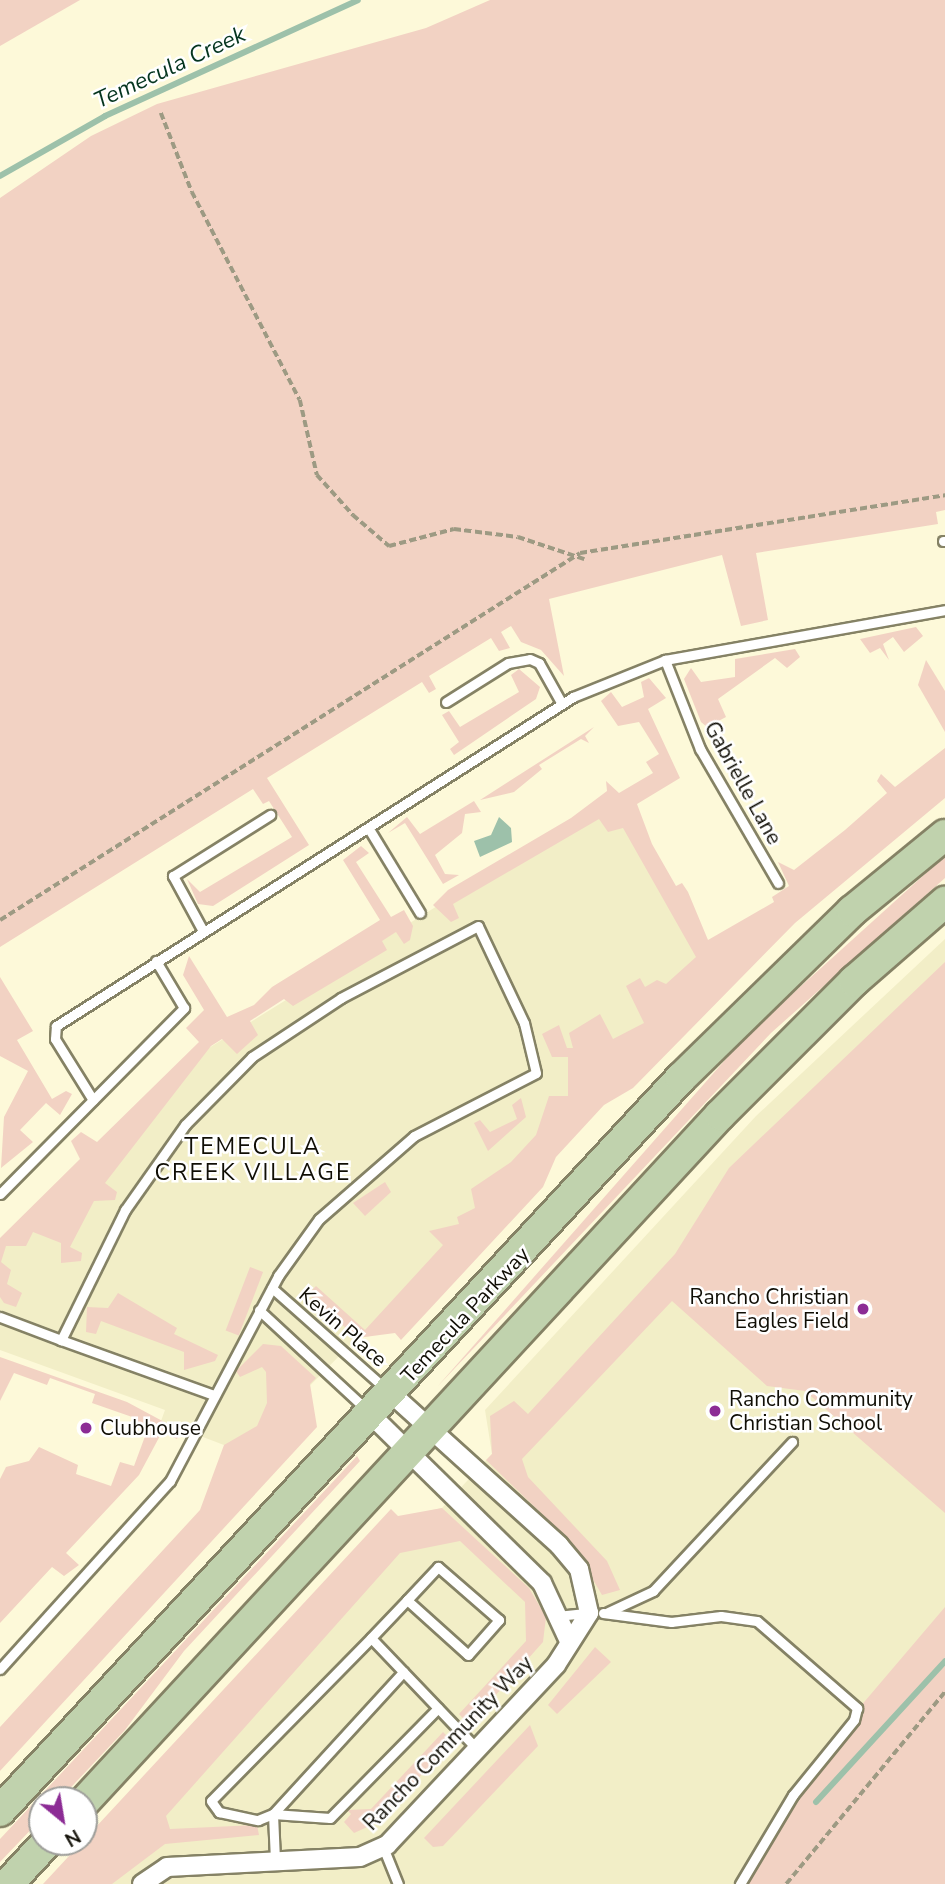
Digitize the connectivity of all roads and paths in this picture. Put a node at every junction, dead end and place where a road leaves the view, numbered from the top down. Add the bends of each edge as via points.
1 (161, 113) dead end
2 (945, 495) edge
3 (584, 559) dead end
4 (945, 610) edge
5 (665, 660) junction
6 (446, 702) dead end
7 (562, 704) junction
8 (270, 815) dead end
9 (369, 829) junction
10 (945, 835) edge
11 (778, 883) dead end
12 (945, 902) edge
13 (420, 913) dead end
14 (0, 920) edge
15 (204, 931) junction
16 (156, 961) junction
17 (93, 1100) junction
18 (1, 1192) edge
19 (272, 1288) junction
20 (259, 1310) junction
21 (0, 1317) edge
22 (61, 1340) junction
23 (214, 1395) junction
24 (381, 1404) junction
25 (430, 1429) junction
26 (792, 1442) dead end
27 (407, 1454) junction
28 (407, 1600) junction
29 (596, 1613) junction
30 (557, 1616) junction
31 (371, 1638) junction
32 (569, 1641) junction
33 (0, 1669) edge
34 (403, 1672) junction
35 (945, 1692) edge
36 (438, 1708) junction
37 (477, 1749) junction
38 (98, 1787) edge
39 (0, 1811) edge
40 (273, 1814) junction
41 (383, 1847) junction
42 (34, 1856) edge
43 (275, 1860) junction
44 (8, 1884) edge
45 (142, 1884) edge
46 (398, 1884) edge
47 (740, 1884) edge
48 (786, 1884) edge

1 - 3 path via 192,192 300,400 317,475 353,515 388,546 454,529 518,537
2 - 14 path via 580,553
4 - 5 lane
5 - 7 lane via 612,677
5 - 11 lane, Gabrielle Lane via 705,758
6 - 7 lane via 508,663 530,659 539,663
7 - 9 lane
8 - 15 lane via 173,876
9 - 13 lane
9 - 15 lane
10 - 24 main road, Temecula Parkway via 852,911 681,1078
12 - 25 main road via 854,981 720,1115
15 - 16 lane
16 - 17 lane via 184,1009
16 - 17 lane via 53,1031
17 - 18 lane
19 - 20 lane
19 - 22 lane via 319,1219 386,1157 448,1116 536,1073 524,1023 478,926 341,998 253,1057 223,1086 185,1125 125,1210
19 - 24 lane, Kevin Place
20 - 23 lane
20 - 24 lane, Kevin Place
21 - 22 lane
22 - 23 lane
23 - 33 lane via 153,1504
24 - 25 street
24 - 27 street
24 - 39 main road, Temecula Parkway
25 - 27 main road
25 - 29 street via 579,1569
26 - 29 lane via 653,1591
27 - 30 street via 542,1583
27 - 38 main road
28 - 28 lane via 438,1567 499,1620 468,1655
28 - 31 lane
29 - 30 lane
29 - 32 street, Rancho Community Way
29 - 47 lane via 671,1622 721,1616 757,1620 857,1707 854,1720 793,1795
30 - 32 street
31 - 34 lane
31 - 40 lane via 211,1801 232,1818
32 - 37 street, Rancho Community Way via 556,1665
34 - 36 lane
34 - 40 lane
35 - 48 path
36 - 37 lane
36 - 40 lane via 330,1818
37 - 41 street, Rancho Community Way
40 - 43 lane
41 - 43 street, Rancho Community Way via 360,1857
41 - 46 lane
42 - 44 main road
43 - 45 street, Rancho Community Way via 167,1867

